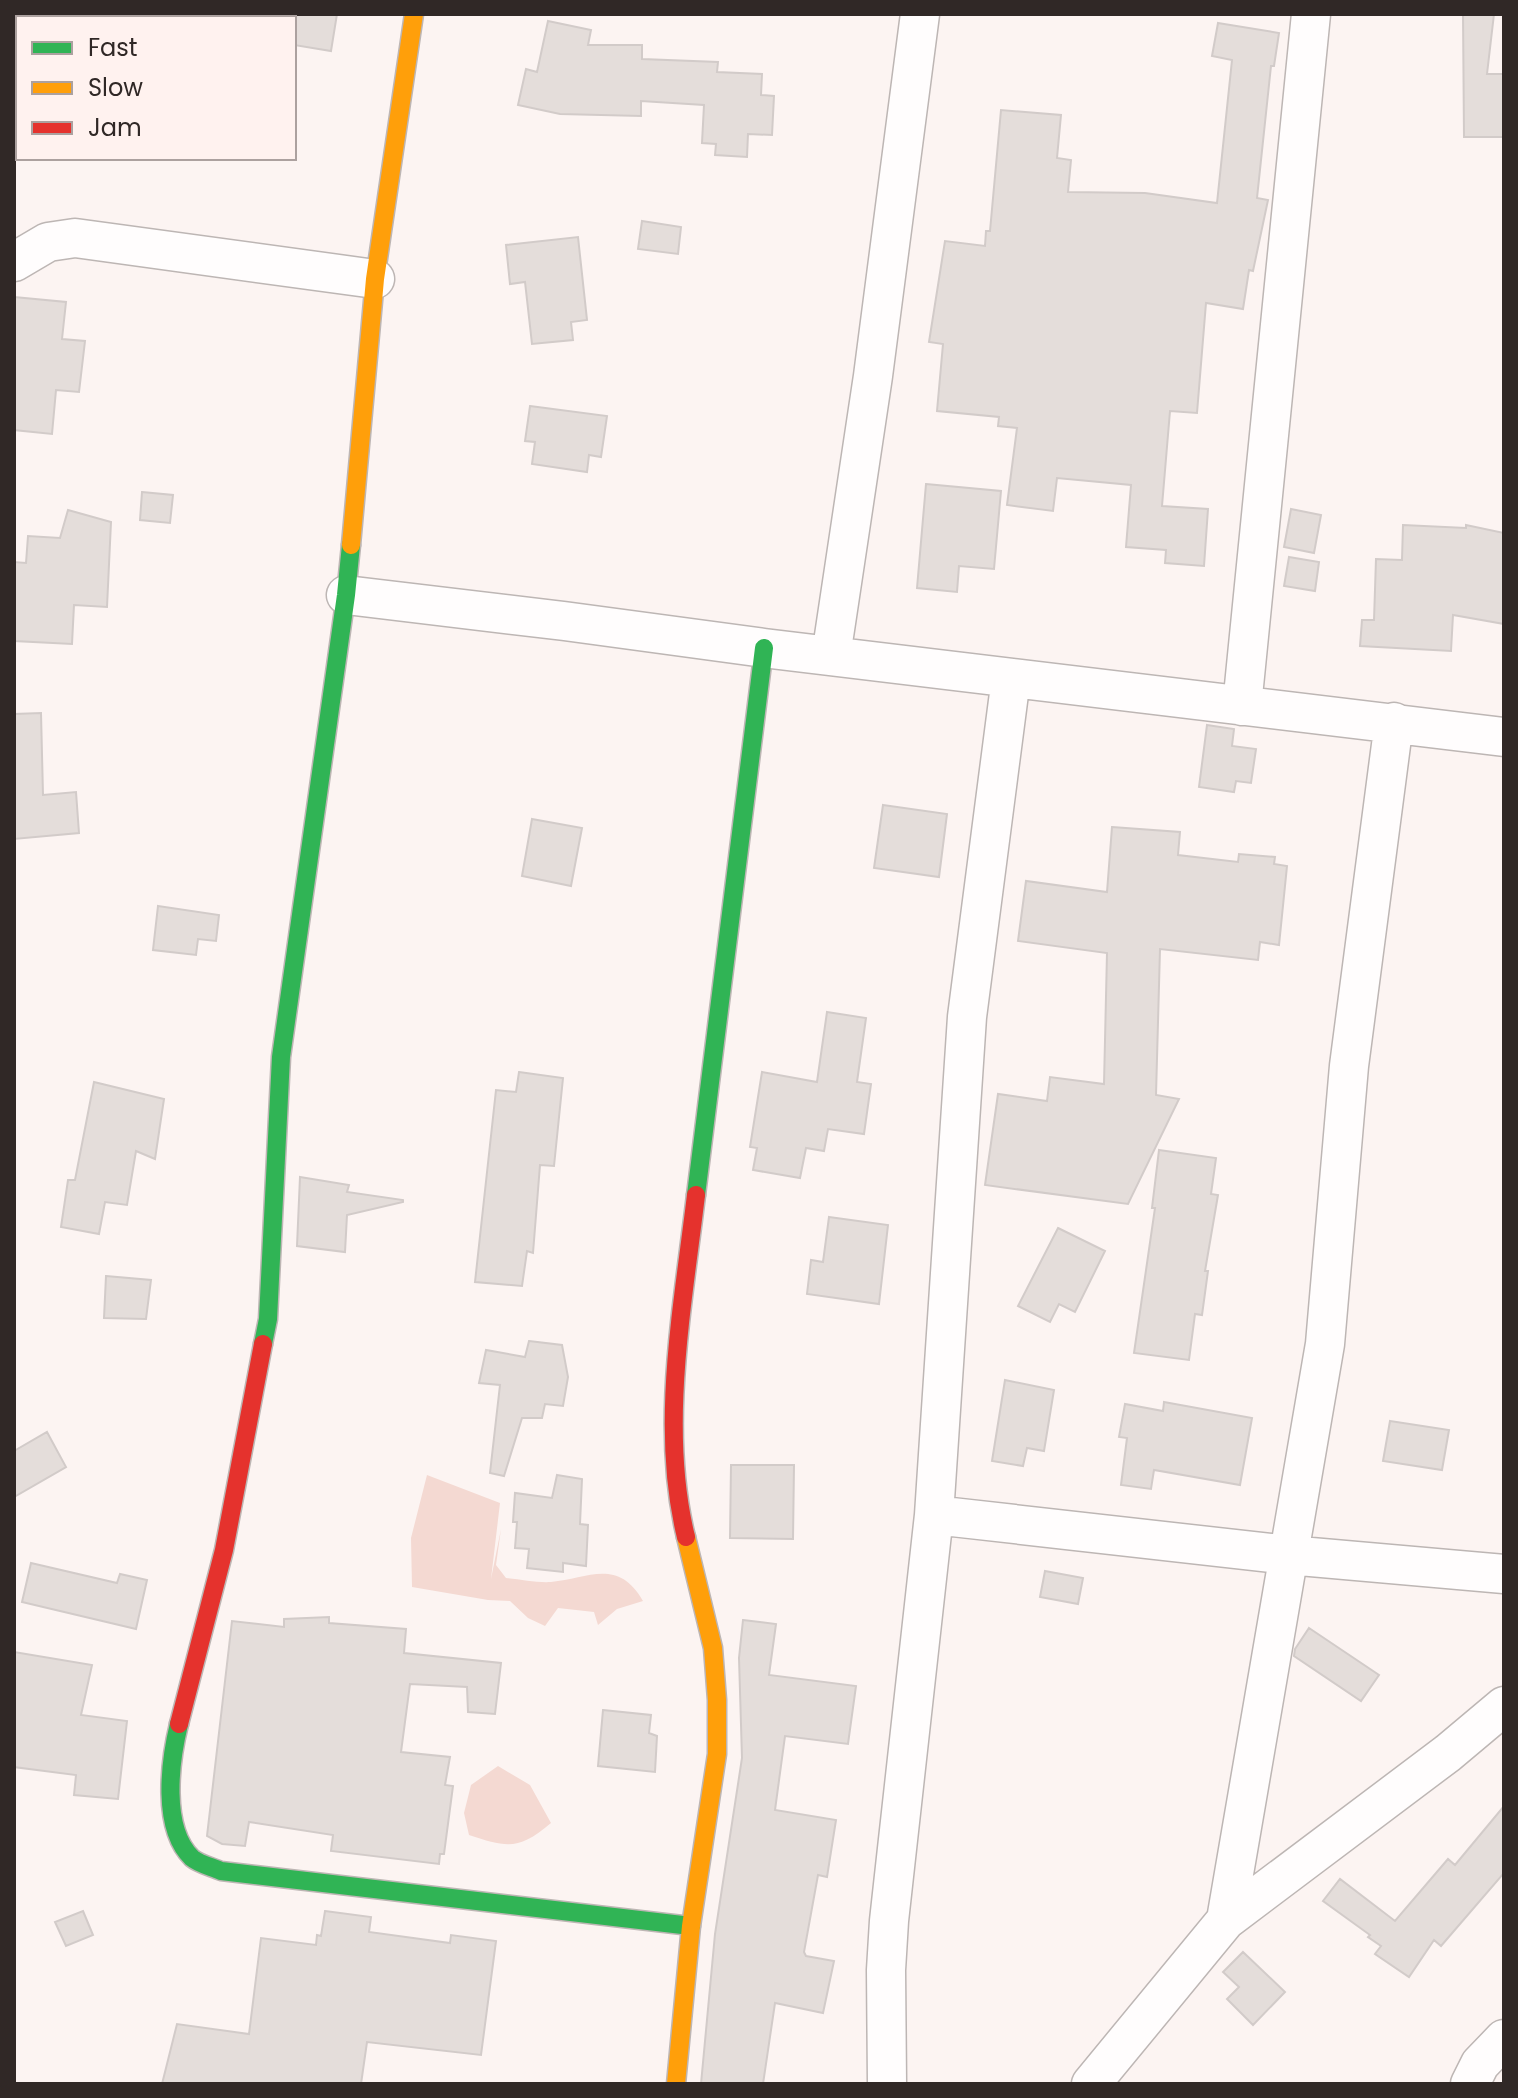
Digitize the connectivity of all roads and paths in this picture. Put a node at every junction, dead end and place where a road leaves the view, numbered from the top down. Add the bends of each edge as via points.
1 (414, 14) edge
2 (920, 14) edge
3 (1311, 14) edge
4 (14, 262) edge
5 (375, 279) junction
6 (346, 595) junction
7 (764, 648) junction
8 (831, 656) junction
9 (1011, 678) junction
10 (1242, 706) junction
11 (1394, 722) junction
12 (1504, 737) edge
13 (934, 1515) junction
14 (1288, 1555) junction
15 (1504, 1574) edge
16 (1504, 1706) edge
17 (1226, 1920) junction
18 (691, 1926) junction
19 (1504, 2039) edge
20 (676, 2084) edge
21 (887, 2084) edge
22 (1091, 2084) edge
23 (1470, 2084) edge

1 - 5 street
2 - 8 street
3 - 10 street
4 - 5 street via 48,242 75,238
5 - 6 street
6 - 7 street
6 - 18 street via 281,1057 268,1319 224,1550 173,1749 171,1817 193,1859 221,1871
7 - 8 street
7 - 18 street via 676,1388 681,1517 713,1648 717,1700 717,1754
8 - 9 street
9 - 10 street
9 - 13 street via 967,1017
10 - 11 street
11 - 12 street
11 - 14 street via 1349,1066 1325,1344
13 - 14 street
13 - 21 street via 889,1921
14 - 15 street
14 - 17 street
16 - 17 street
17 - 22 street
18 - 20 street
19 - 23 street via 1480,2064

